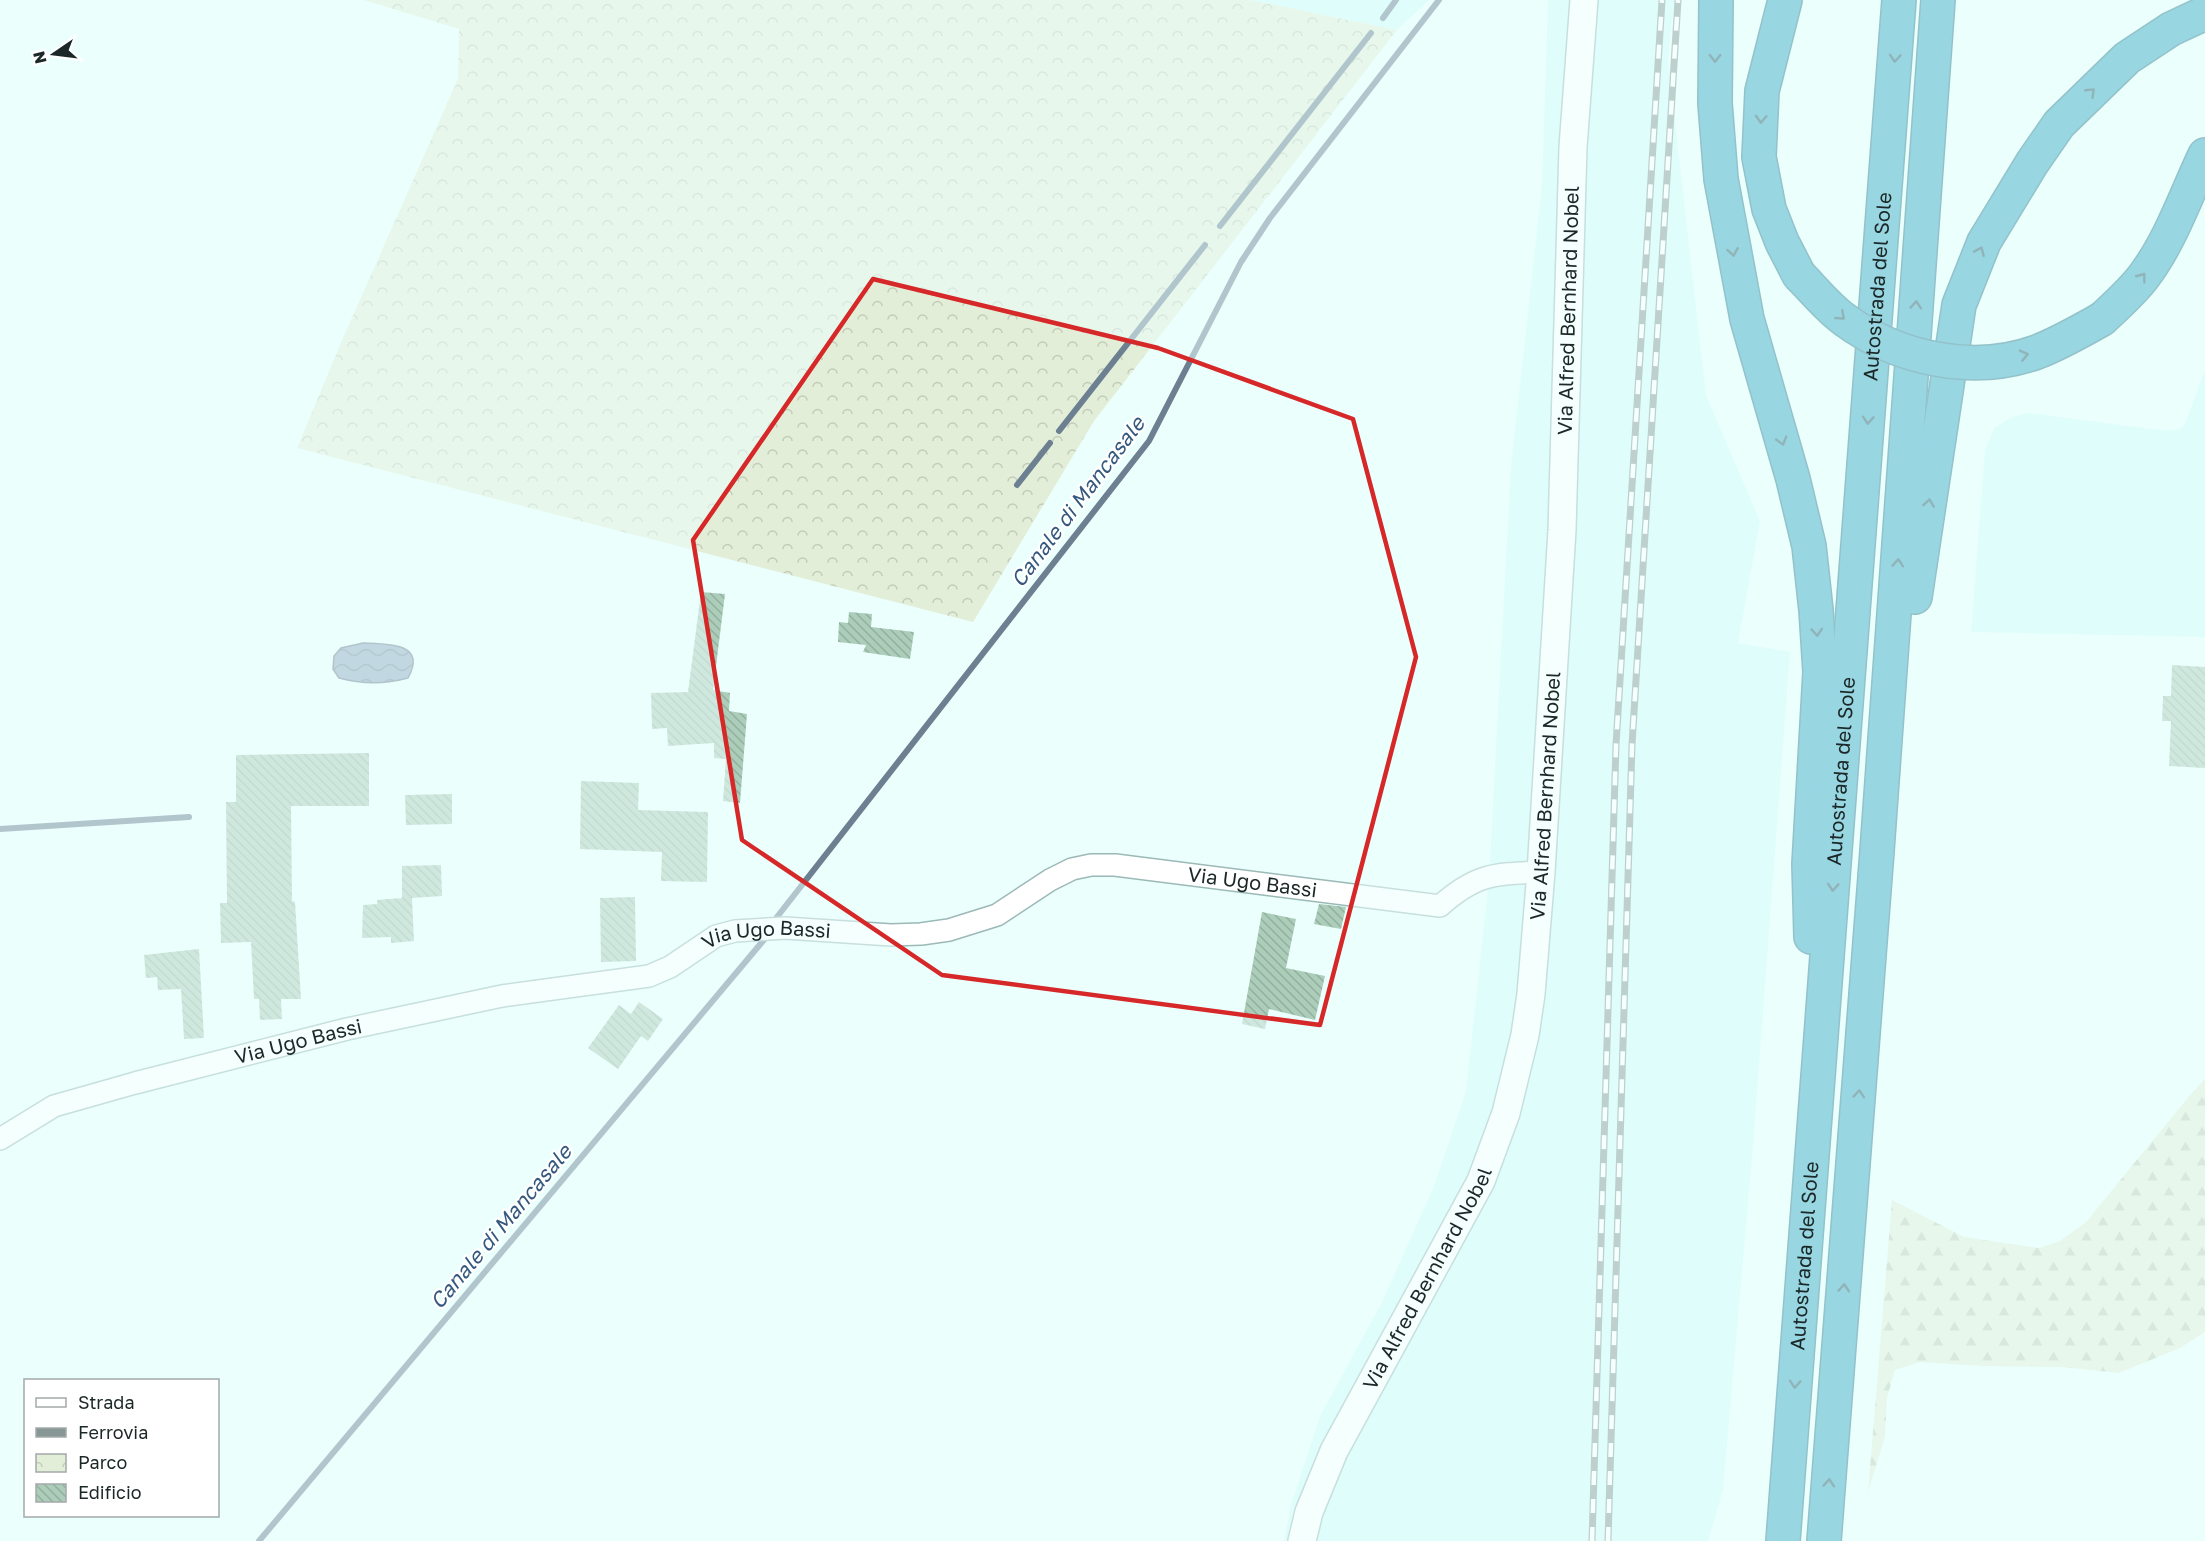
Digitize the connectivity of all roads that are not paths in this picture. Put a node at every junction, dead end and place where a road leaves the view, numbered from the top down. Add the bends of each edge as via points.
1 (1584, 0) edge
2 (1716, 0) edge
3 (1785, 0) edge
4 (1899, 0) edge
5 (1938, 0) edge
6 (2205, 13) edge
7 (2205, 155) edge
8 (1877, 851) junction
9 (1541, 872) junction
10 (1814, 1138) junction
11 (0, 1139) edge
12 (1302, 1541) edge
13 (1783, 1541) edge
14 (1824, 1541) edge

1 - 9 street, Via Alfred Bernhard Nobel via 1574,147 1562,530
2 -> 10 highway via 1715,103 1721,179 1747,319 1809,546 1816,610 1820,672 1809,864
3 -> 7 highway, bridge via 1762,91 1759,157 1769,209 1799,275 1844,320 1893,348 1960,362 1998,361 2035,353 2102,319 2145,275 2166,241
4 -> 10 highway, Autostrada del Sole
8 -> 5 highway, Autostrada del Sole
8 -> 6 highway via 1959,305 1969,274 2000,214 2059,124 2127,58 2171,29
14 -> 8 highway, Autostrada del Sole
9 - 11 street, Via Ugo Bassi via 1483,878 1460,889 1440,906 1091,865 1050,880 997,915 950,930 891,935 785,928 729,932 649,976 502,996 347,1029 54,1106
9 - 12 street, Via Alfred Bernhard Nobel via 1525,1035 1493,1149 1466,1212 1334,1451 1309,1512
10 -> 13 highway, Autostrada del Sole

